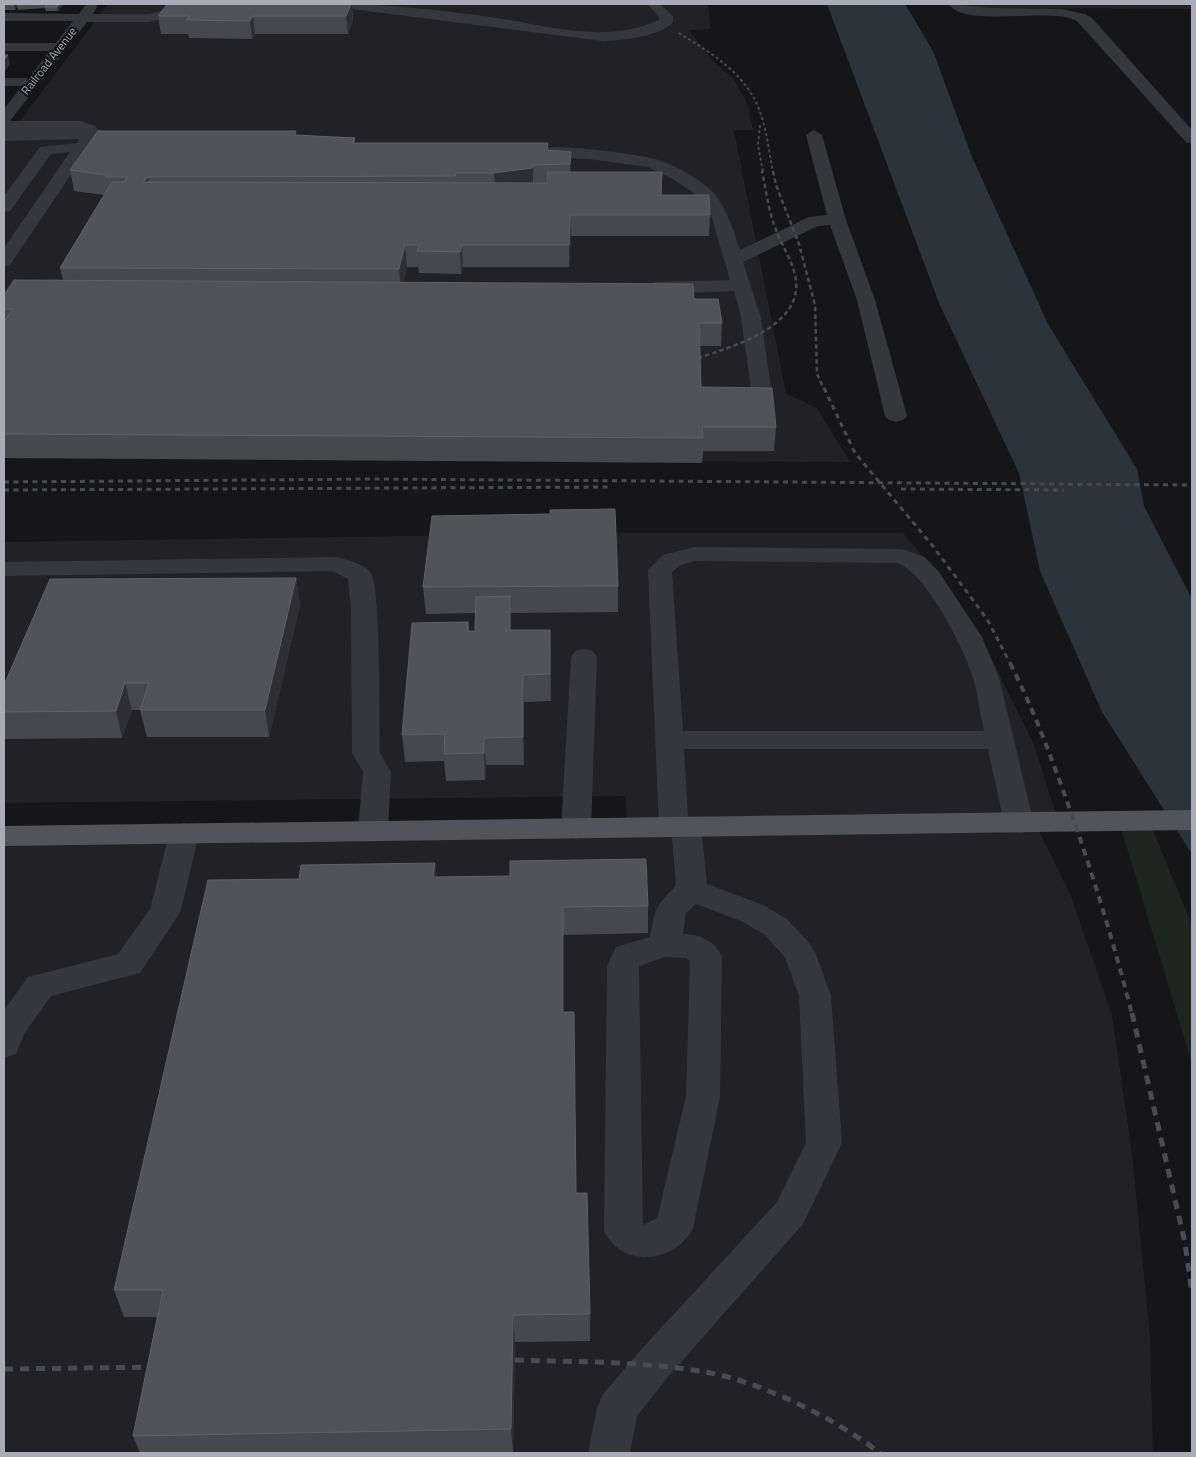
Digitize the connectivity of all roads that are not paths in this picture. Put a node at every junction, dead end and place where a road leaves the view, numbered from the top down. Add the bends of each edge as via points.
1 (94, 4) edge
2 (352, 4) edge
3 (653, 4) edge
4 (956, 4) edge
5 (208, 11) edge
6 (4, 17) edge
7 (83, 17) junction
8 (4, 47) edge
9 (60, 47) junction
10 (4, 82) edge
11 (32, 82) junction
12 (4, 119) edge
13 (4, 126) edge
14 (91, 132) junction
15 (814, 135) dead end
16 (4, 136) edge
17 (1192, 139) edge
18 (143, 142) edge
19 (79, 147) junction
20 (522, 151) edge
21 (4, 207) edge
22 (838, 220) junction
23 (733, 260) junction
24 (4, 261) edge
25 (741, 285) junction
26 (634, 289) edge
27 (761, 388) edge
28 (896, 416) dead end
29 (4, 569) edge
30 (584, 657) dead end
31 (669, 740) junction
32 (1000, 740) junction
33 (1192, 820) edge
34 (1019, 823) junction
35 (680, 827) junction
36 (576, 828) junction
37 (373, 831) junction
38 (184, 834) junction
39 (4, 836) edge
40 (692, 890) junction
41 (665, 945) junction
42 (4, 1045) edge
43 (609, 1453) edge

1 - 7 street, Railroad Avenue
2 - 3 street via 508,18 569,35 631,33 657,27 666,22 666,16
4 - 17 street via 960,8 978,11 1075,14 1087,21
5 - 7 street via 182,11 149,18
6 - 7 street
7 - 9 street, Railroad Avenue
8 - 9 street
9 - 11 street, Railroad Avenue
10 - 11 street
11 - 12 street, Railroad Avenue
13 - 14 street via 80,126
14 - 16 street via 72,136
14 - 18 street
14 - 19 street
15 - 22 street
19 - 21 street via 46,150
19 - 24 street
20 - 23 street via 589,154 652,163 677,175 706,194 721,218
22 - 23 street via 815,221
22 - 28 street via 866,300
23 - 25 street
25 - 26 street
25 - 27 street via 751,318
29 - 37 street via 336,564 360,575 364,609 366,754 378,772
30 - 36 street
31 - 32 street
31 - 32 street via 660,570 672,560 695,554 902,556 916,562 930,577 969,637 986,678
31 - 35 street
32 - 34 street
33 - 34 main road
34 - 35 main road
35 - 36 main road
35 - 40 street
36 - 37 main road
37 - 38 main road
38 - 39 main road
38 - 42 street via 165,911 129,964 40,986 8,1030
40 - 41 street via 671,909
40 - 43 street via 752,913 776,927 799,952 815,996 824,1143 790,1214 618,1408
41 - 41 street via 693,946 706,956 703,1097 674,1228 648,1242 631,1240 623,1232 623,966 627,956

